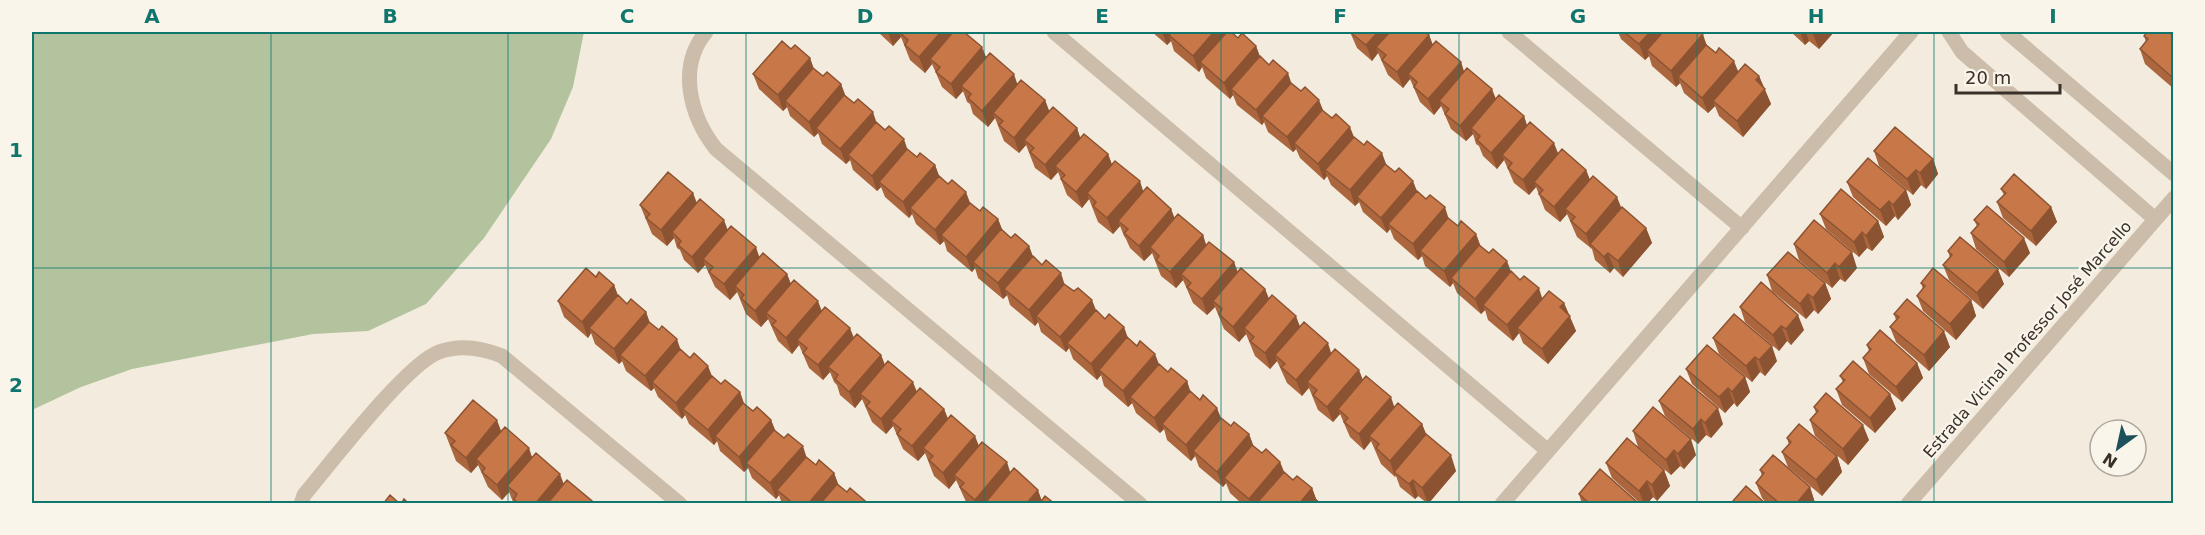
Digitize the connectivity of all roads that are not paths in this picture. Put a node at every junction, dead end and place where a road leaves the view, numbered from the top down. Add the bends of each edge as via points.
1 (706, 32) edge
2 (1054, 32) edge
3 (1509, 32) edge
4 (1911, 32) edge
5 (1949, 32) edge
6 (2007, 32) edge
7 (2174, 174) edge
8 (2174, 198) edge
9 (2155, 219) junction
10 (1742, 228) junction
11 (1548, 451) junction
12 (301, 504) edge
13 (680, 504) edge
14 (1140, 504) edge
15 (1502, 504) edge
16 (1908, 504) edge

1 - 14 street via 697,42 690,82 697,119 716,148
2 - 11 street
3 - 10 street
4 - 10 street
5 - 9 street via 1962,52
6 - 7 street
8 - 9 street, Estrada Vicinal Professor José Marcello
9 - 16 street, Estrada Vicinal Professor José Marcello
10 - 11 street
11 - 15 street
12 - 13 street via 304,495 413,369 440,351 471,347 502,356

